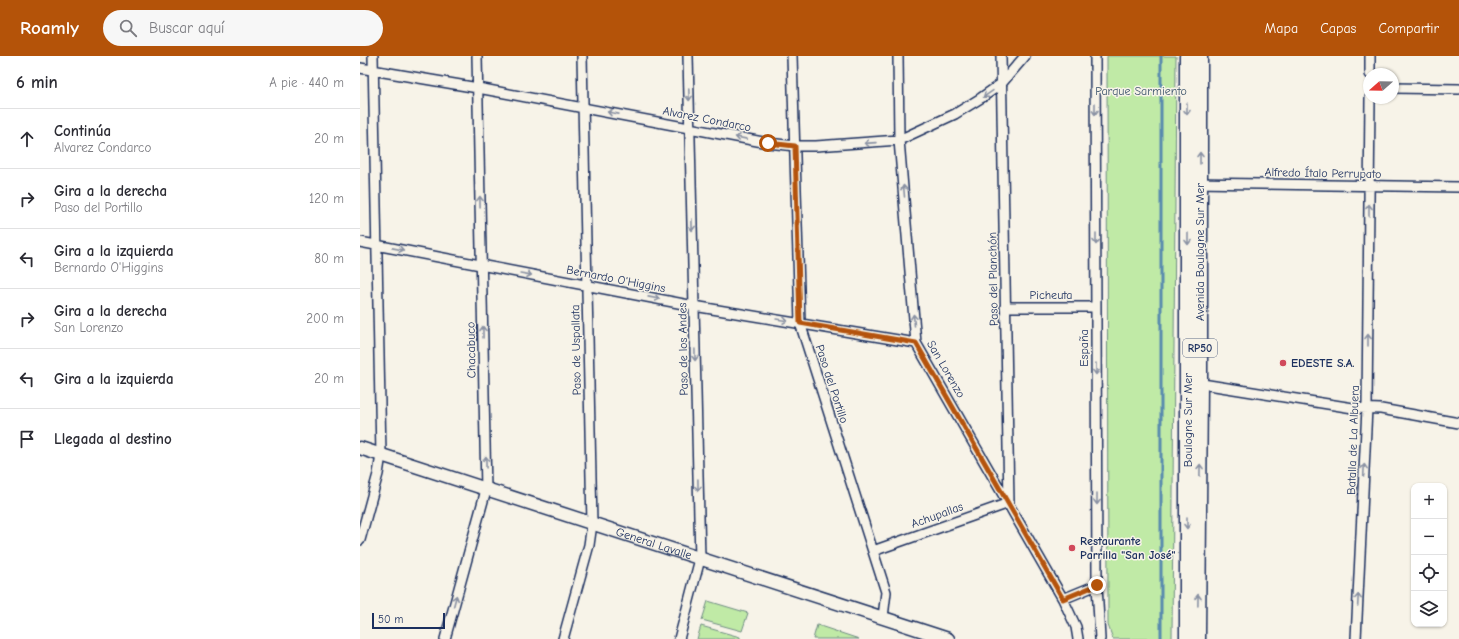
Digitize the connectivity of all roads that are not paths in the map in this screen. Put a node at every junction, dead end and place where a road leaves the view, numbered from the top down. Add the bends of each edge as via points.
1 (373, 56) edge
2 (477, 56) edge
3 (582, 56) edge
4 (688, 56) edge
5 (792, 56) edge
6 (898, 56) edge
7 (1001, 56) edge
8 (1025, 56) edge
9 (1095, 56) edge
10 (1187, 56) edge
11 (1200, 56) edge
12 (1370, 56) edge
13 (360, 68) edge
14 (1370, 68) edge
15 (373, 71) junction
16 (1001, 84) junction
17 (478, 88) junction
18 (1399, 88) edge
19 (1459, 89) edge
20 (1370, 104) edge
21 (584, 108) junction
22 (690, 128) junction
23 (899, 140) junction
24 (795, 146) junction
25 (1194, 183) junction
26 (1369, 186) junction
27 (1459, 187) edge
28 (360, 242) edge
29 (377, 245) junction
30 (482, 266) junction
31 (587, 285) junction
32 (694, 306) junction
33 (1005, 307) junction
34 (1096, 307) junction
35 (800, 323) junction
36 (916, 343) junction
37 (1194, 383) junction
38 (1367, 408) junction
39 (1459, 423) edge
40 (360, 448) edge
41 (381, 455) junction
42 (486, 490) junction
43 (1009, 503) junction
44 (592, 524) junction
45 (360, 540) edge
46 (873, 551) junction
47 (700, 559) junction
48 (1097, 585) junction
49 (1063, 599) junction
50 (883, 617) junction
51 (445, 639) edge
52 (563, 639) edge
53 (679, 639) edge
54 (948, 639) edge
55 (1078, 639) edge
56 (1100, 639) edge
57 (1187, 639) edge
58 (1198, 639) edge
59 (1356, 639) edge

1 - 15 street
2 - 17 street, Chacabuco
3 - 21 street, Paso de Uspallata
4 -> 22 street, Paso de los Andes
5 - 24 street, Paso del Portillo
6 - 23 street, San Lorenzo
7 - 16 street, Paso del Planchón
8 - 16 street, Alvarez Condarco
9 -> 34 street, España
10 -> 25 main road, RP50
25 -> 11 main road, Avenida Boulogne Sur Mer / RP50
12 - 14 street
13 - 15 street, Alvarez Condarco
15 - 17 street, Alvarez Condarco
15 - 29 street
16 -> 23 street, Alvarez Condarco via 955,114
16 - 33 street, Paso del Planchón
17 - 21 street, Alvarez Condarco
30 -> 17 street, Chacabuco
18 - 19 street
20 - 26 street, Batalla de La Albuera
22 -> 21 street, Alvarez Condarco
21 - 31 street, Paso de Uspallata
24 -> 22 street, Alvarez Condarco
22 -> 32 street, Paso de los Andes
23 -> 24 street, Alvarez Condarco
36 -> 23 street, San Lorenzo
24 - 35 street, Paso del Portillo
25 - 26 street, Alfredo Ítalo Perrupato
25 - 37 main road, Avenida Boulogne Sur Mer / RP50
26 - 27 street, Alfredo Ítalo Perrupato
38 -> 26 street, Batalla de La Albuera
28 - 29 street, Bernardo O'Higgins
29 -> 30 street, Bernardo O'Higgins
29 - 41 street
30 -> 31 street, Bernardo O'Higgins
42 -> 30 street, Chacabuco
31 -> 32 street, Bernardo O'Higgins
31 - 44 street, Paso de Uspallata
32 -> 35 street, Bernardo O'Higgins
32 -> 47 street, Paso de los Andes
33 - 34 street, Picheuta
33 - 43 street, Paso del Planchón
34 -> 48 street, España
35 - 36 street, Bernardo O'Higgins
35 - 46 street, Paso del Portillo
36 - 43 street, San Lorenzo
37 - 38 street via 1353,408
37 -> 57 main road, Boulogne Sur Mer / RP50
58 -> 37 main road, Avenida Boulogne Sur Mer / RP50
38 - 39 street
59 -> 38 street, Batalla de La Albuera
40 - 41 main road, General Lavalle
41 - 42 main road, General Lavalle
41 - 45 street
42 - 44 main road, General Lavalle
51 -> 42 street, Chacabuco
43 - 46 street, Achupallas
43 - 49 street, San Lorenzo
44 - 47 main road, General Lavalle
44 - 52 street, Paso de Uspallata via 589,545
46 - 50 street, Paso del Portillo via 886,592
47 - 50 main road, General Lavalle
47 - 53 street, Paso de los Andes
48 - 49 street
48 - 56 street, España
49 - 55 street, San Lorenzo via 1076,627
50 - 54 main road, General Lavalle

